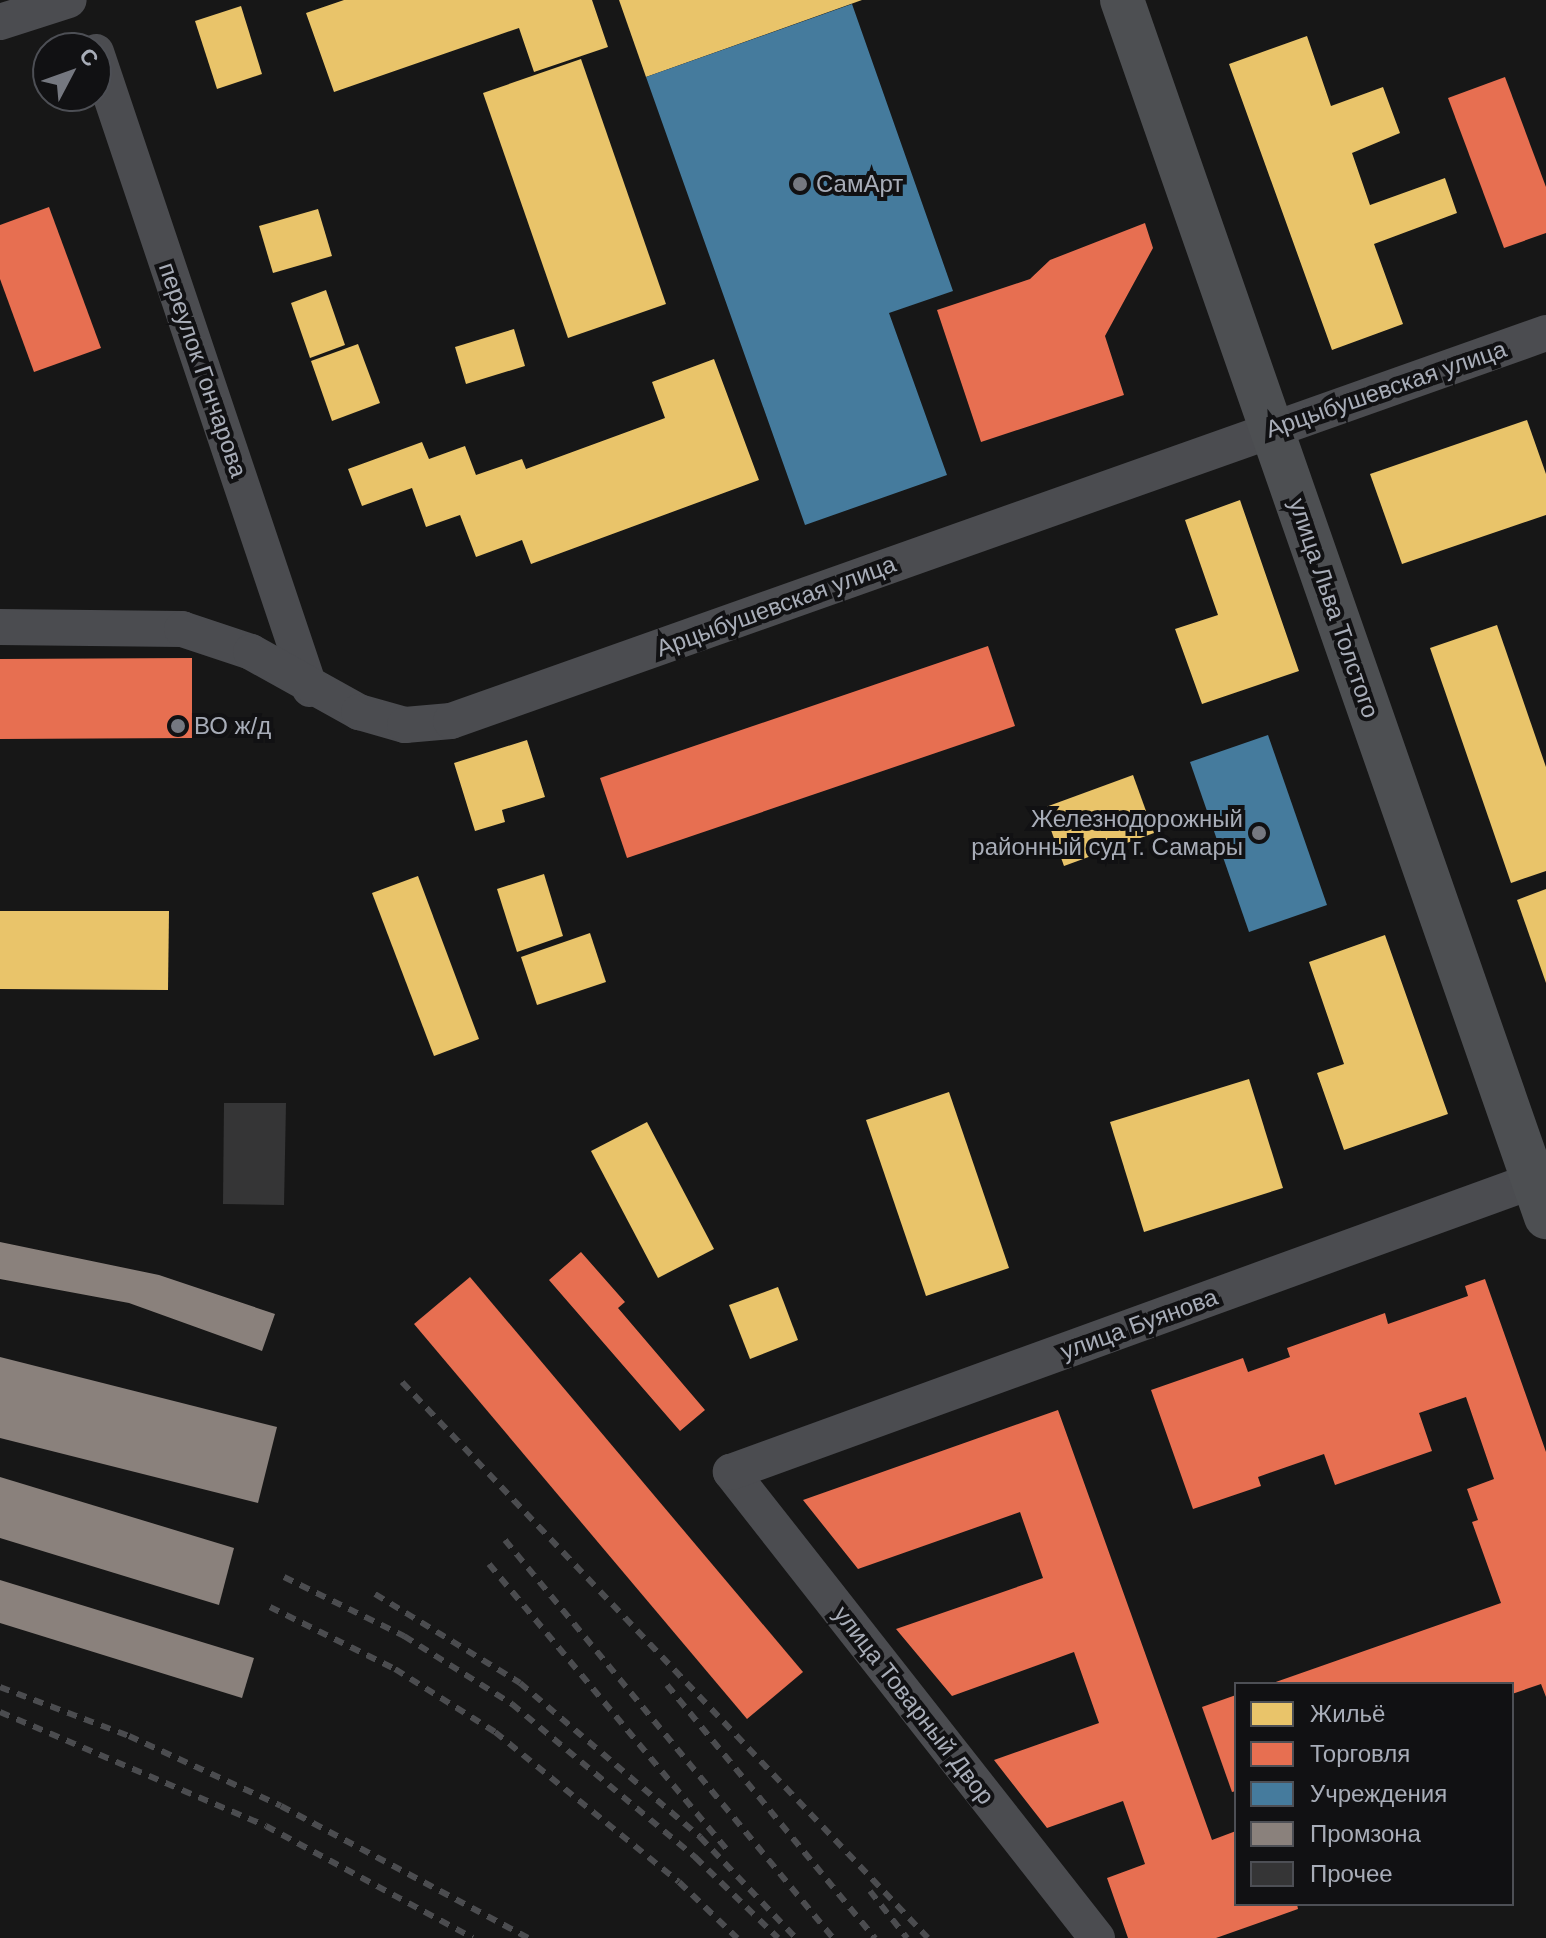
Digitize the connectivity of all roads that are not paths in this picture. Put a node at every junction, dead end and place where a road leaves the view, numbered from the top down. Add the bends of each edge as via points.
1 (69, 0) edge
2 (79, 0) edge
3 (1122, 0) edge
4 (0, 22) edge
5 (89, 32) edge
6 (112, 101) edge
7 (1546, 333) edge
8 (1272, 429) junction
9 (0, 627) edge
10 (310, 689) junction
11 (1542, 1191) edge
12 (731, 1472) joint
13 (1097, 1938) edge

1 - 4 street
2 - 5 street, переулок Гончарова
3 - 8 main road, улица Льва Толстого
6 - 10 street, переулок Гончарова
7 - 8 street, Арцыбушевская улица
8 - 10 street, Арцыбушевская улица via 451,721 405,725
8 - 11 main road, улица Льва Толстого
9 - 10 street, Арцыбушевская улица via 182,629 251,652
11 - 12 street, улица Буянова
12 - 13 street, улица Товарный Двор

